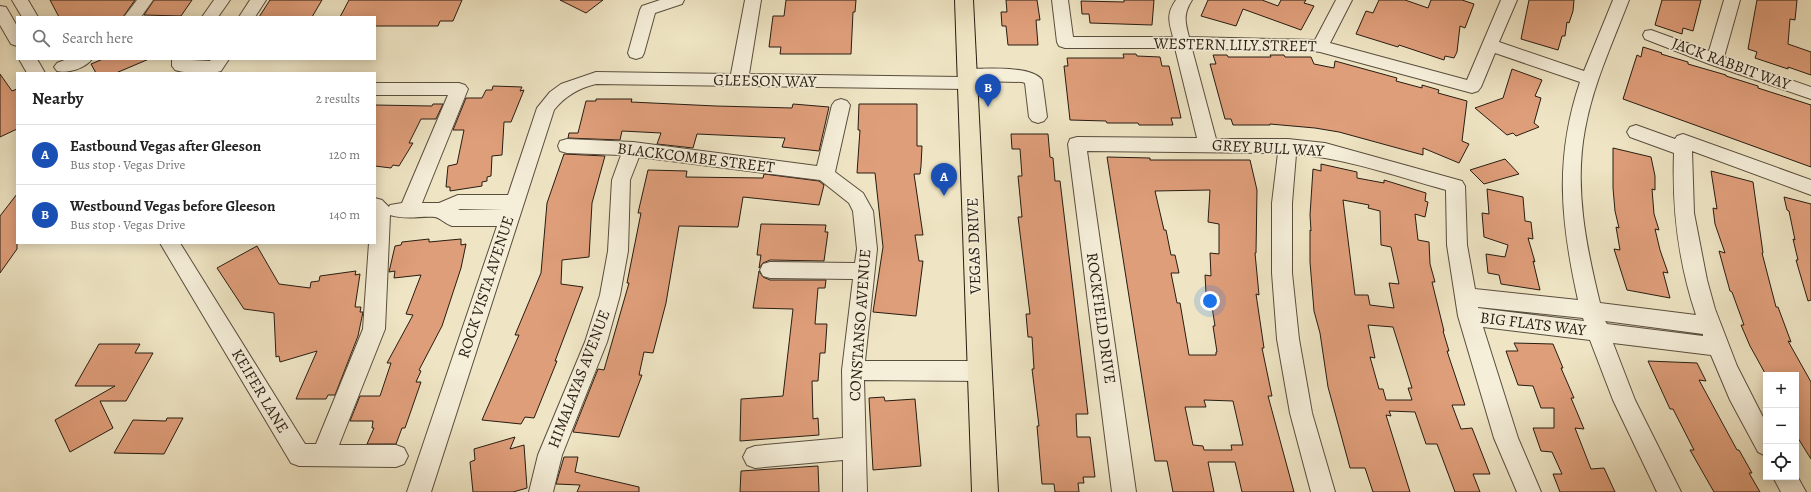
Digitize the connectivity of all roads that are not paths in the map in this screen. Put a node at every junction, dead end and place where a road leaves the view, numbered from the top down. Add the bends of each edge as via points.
1 (18, 0) edge
2 (145, 0) edge
3 (222, 0) edge
4 (258, 0) edge
5 (676, 0) edge
6 (753, 0) edge
7 (964, 0) edge
8 (1060, 0) edge
9 (1184, 0) edge
10 (1344, 0) edge
11 (1509, 0) edge
12 (1621, 0) edge
13 (1732, 0) edge
14 (0, 6) edge
15 (0, 11) edge
16 (29, 16) edge
17 (133, 16) edge
18 (211, 16) edge
19 (248, 16) edge
20 (1651, 35) dead end
21 (16, 38) edge
22 (1183, 43) junction
23 (1490, 45) junction
24 (1320, 46) junction
25 (636, 53) dead end
26 (29, 60) edge
27 (80, 60) edge
28 (181, 60) edge
29 (1715, 60) junction
30 (217, 63) edge
31 (62, 66) edge
32 (35, 72) edge
33 (967, 79) junction
34 (1589, 79) junction
35 (739, 80) junction
36 (376, 89) edge
37 (564, 89) joint
38 (1811, 93) edge
39 (841, 105) dead end
40 (1038, 116) dead end
41 (1636, 132) dead end
42 (1077, 144) joint
43 (1208, 145) junction
44 (567, 146) dead end
45 (1288, 146) junction
46 (633, 149) junction
47 (1683, 149) junction
48 (825, 174) junction
49 (1811, 188) edge
50 (377, 208) edge
51 (409, 210) junction
52 (512, 210) junction
53 (171, 244) edge
54 (770, 270) dead end
55 (864, 271) junction
56 (1468, 306) junction
57 (1590, 310) junction
58 (1711, 326) junction
59 (1598, 331) junction
60 (1718, 347) junction
61 (853, 370) junction
62 (980, 371) junction
63 (1765, 444) edge
64 (854, 448) junction
65 (323, 456) junction
66 (396, 456) dead end
67 (755, 457) dead end
68 (1787, 480) edge
69 (419, 492) edge
70 (541, 492) edge
71 (855, 492) edge
72 (985, 492) edge
73 (1124, 492) edge
74 (1323, 492) edge
75 (1529, 492) edge
76 (1669, 492) edge
77 (1794, 492) edge

1 - 14 street
1 - 16 street
2 - 17 street
3 - 18 street
4 - 19 street
5 - 25 street via 648,10
6 - 35 street
7 - 33 main road, VEGAS DRIVE
8 - 22 street, WESTERN LILY STREET via 1065,42
9 - 22 street via 1178,9 1177,21
10 - 24 street
11 - 23 street
12 - 34 street
13 - 29 street
15 - 21 street
20 - 29 street, JACK RABBIT WAY
22 - 24 street, WESTERN LILY STREET
22 - 43 street
23 - 24 street, WESTERN LILY STREET via 1472,86
23 - 34 street
26 - 32 street
27 - 31 street
28 - 30 street via 181,66
29 - 38 street, JACK RABBIT WAY
33 - 35 street, GLEESON WAY
33 - 40 street, GLEESON WAY via 1024,76 1031,78
33 - 62 main road, VEGAS DRIVE
34 - 57 street via 1576,129 1572,187 1580,265
35 - 37 street, GLEESON WAY via 596,78
36 - 51 street via 459,89
37 - 52 street, ROCK VISTA AVENUE via 546,108
39 - 48 street
41 - 47 street
42 - 43 street, GREY BULL WAY
42 - 73 street, ROCKFIELD DRIVE
43 - 45 street, GREY BULL WAY
44 - 46 street, BLACKCOMBE STREET
45 - 56 street, GREY BULL WAY via 1324,150 1362,159 1455,186 1457,245
45 - 74 street via 1282,203 1282,273 1288,339 1301,413
46 - 48 street, BLACKCOMBE STREET
46 - 70 street, HIMALAYAS AVENUE via 620,180 618,251 610,295 596,342 550,455
47 - 49 street via 1683,141
47 - 58 street via 1685,221 1691,263
48 - 55 street, CONSTANSO AVENUE via 856,198 862,211 867,249
50 - 51 street
50 - 65 street via 374,329
51 - 52 street via 441,210 452,218 471,210
52 - 69 street, ROCK VISTA AVENUE
53 - 65 street, KEIFER LANE via 299,455
54 - 55 street
55 - 61 street, CONSTANSO AVENUE
56 - 57 street, BIG FLATS WAY
56 - 59 street, BIG FLATS WAY
56 - 75 street via 1506,438
57 - 58 street, BIG FLATS WAY
57 - 59 street
58 - 60 street
59 - 60 street, BIG FLATS WAY
59 - 76 street via 1626,406
60 - 63 street via 1750,418
61 - 62 street
61 - 64 street, CONSTANSO AVENUE
62 - 72 main road, VEGAS DRIVE
64 - 67 street
64 - 71 street, CONSTANSO AVENUE
65 - 66 street, KEIFER LANE
68 - 77 street

